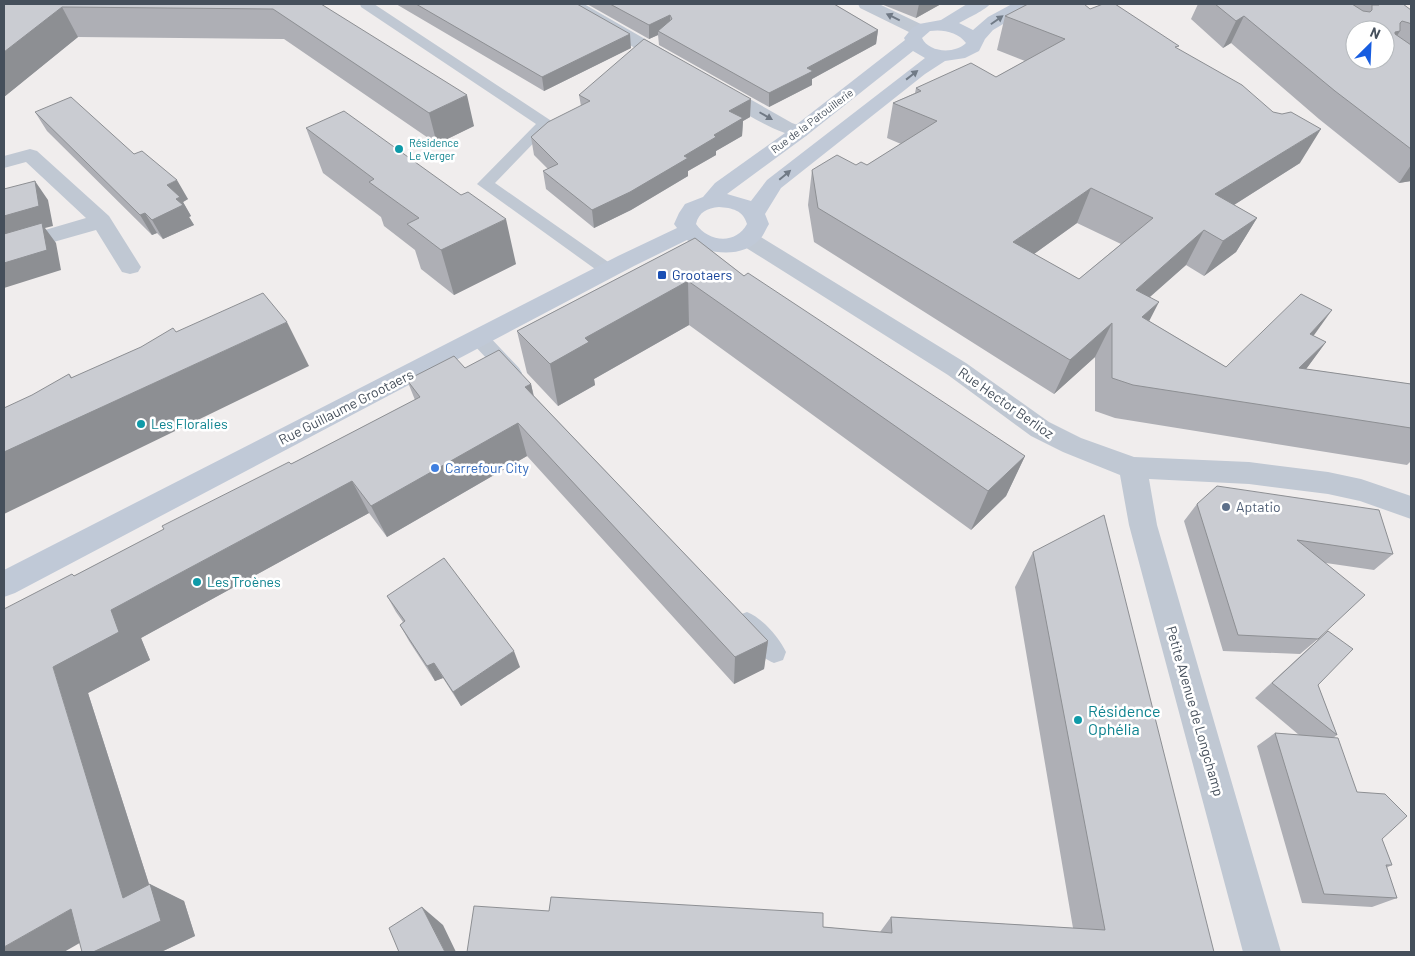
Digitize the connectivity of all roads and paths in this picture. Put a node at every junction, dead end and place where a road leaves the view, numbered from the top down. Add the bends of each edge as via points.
1 (366, 4) edge
2 (572, 4) edge
3 (866, 4) edge
4 (982, 4) edge
5 (1024, 4) edge
6 (944, 26) junction
7 (917, 36) junction
8 (974, 42) junction
9 (941, 55) junction
10 (689, 71) edge
11 (706, 81) edge
12 (799, 132) junction
13 (4, 162) edge
14 (711, 201) junction
15 (755, 213) junction
16 (101, 221) junction
17 (688, 231) junction
18 (748, 239) junction
19 (4, 249) edge
20 (130, 267) dead end
21 (608, 270) junction
22 (479, 338) junction
23 (524, 387) edge
24 (1133, 468) junction
25 (1411, 507) edge
26 (4, 584) edge
27 (734, 609) edge
28 (774, 652) dead end
29 (1262, 952) edge

1 - 21 lane via 545,123 485,184
2 - 10 street
7 -> 3 street
4 - 6 street, Rue de la Patouillerie
8 -> 5 street, Rue de la Patouillerie via 996,20
6 - 7 street, Rue de la Patouillerie via 929,26
6 - 8 street, Rue de la Patouillerie via 968,33
7 - 9 street via 924,50
7 - 12 street, Rue de la Patouillerie
8 - 9 street, Rue de la Patouillerie via 973,47 961,54
15 -> 9 street, Rue de la Patouillerie via 764,196 782,177
11 -> 12 street
12 - 14 street, Rue de la Patouillerie via 722,187
13 - 16 street via 30,155
14 - 15 street via 730,200
14 - 17 street via 691,210 686,217
15 - 18 street via 758,224
16 - 19 street
16 - 20 street
17 - 18 street via 698,240 715,245 732,245
17 - 21 street, Rue Guillaume Grootaers
18 - 24 street, Rue Hector Berlioz via 957,369 1040,429
21 - 22 street, Rue Guillaume Grootaers
22 - 23 lane
22 - 26 street, Rue Guillaume Grootaers
24 - 25 street, Rue Hector Berlioz via 1249,473 1328,483
24 - 29 street, Petite Avenue de Longchamp via 1143,525
27 - 28 lane

